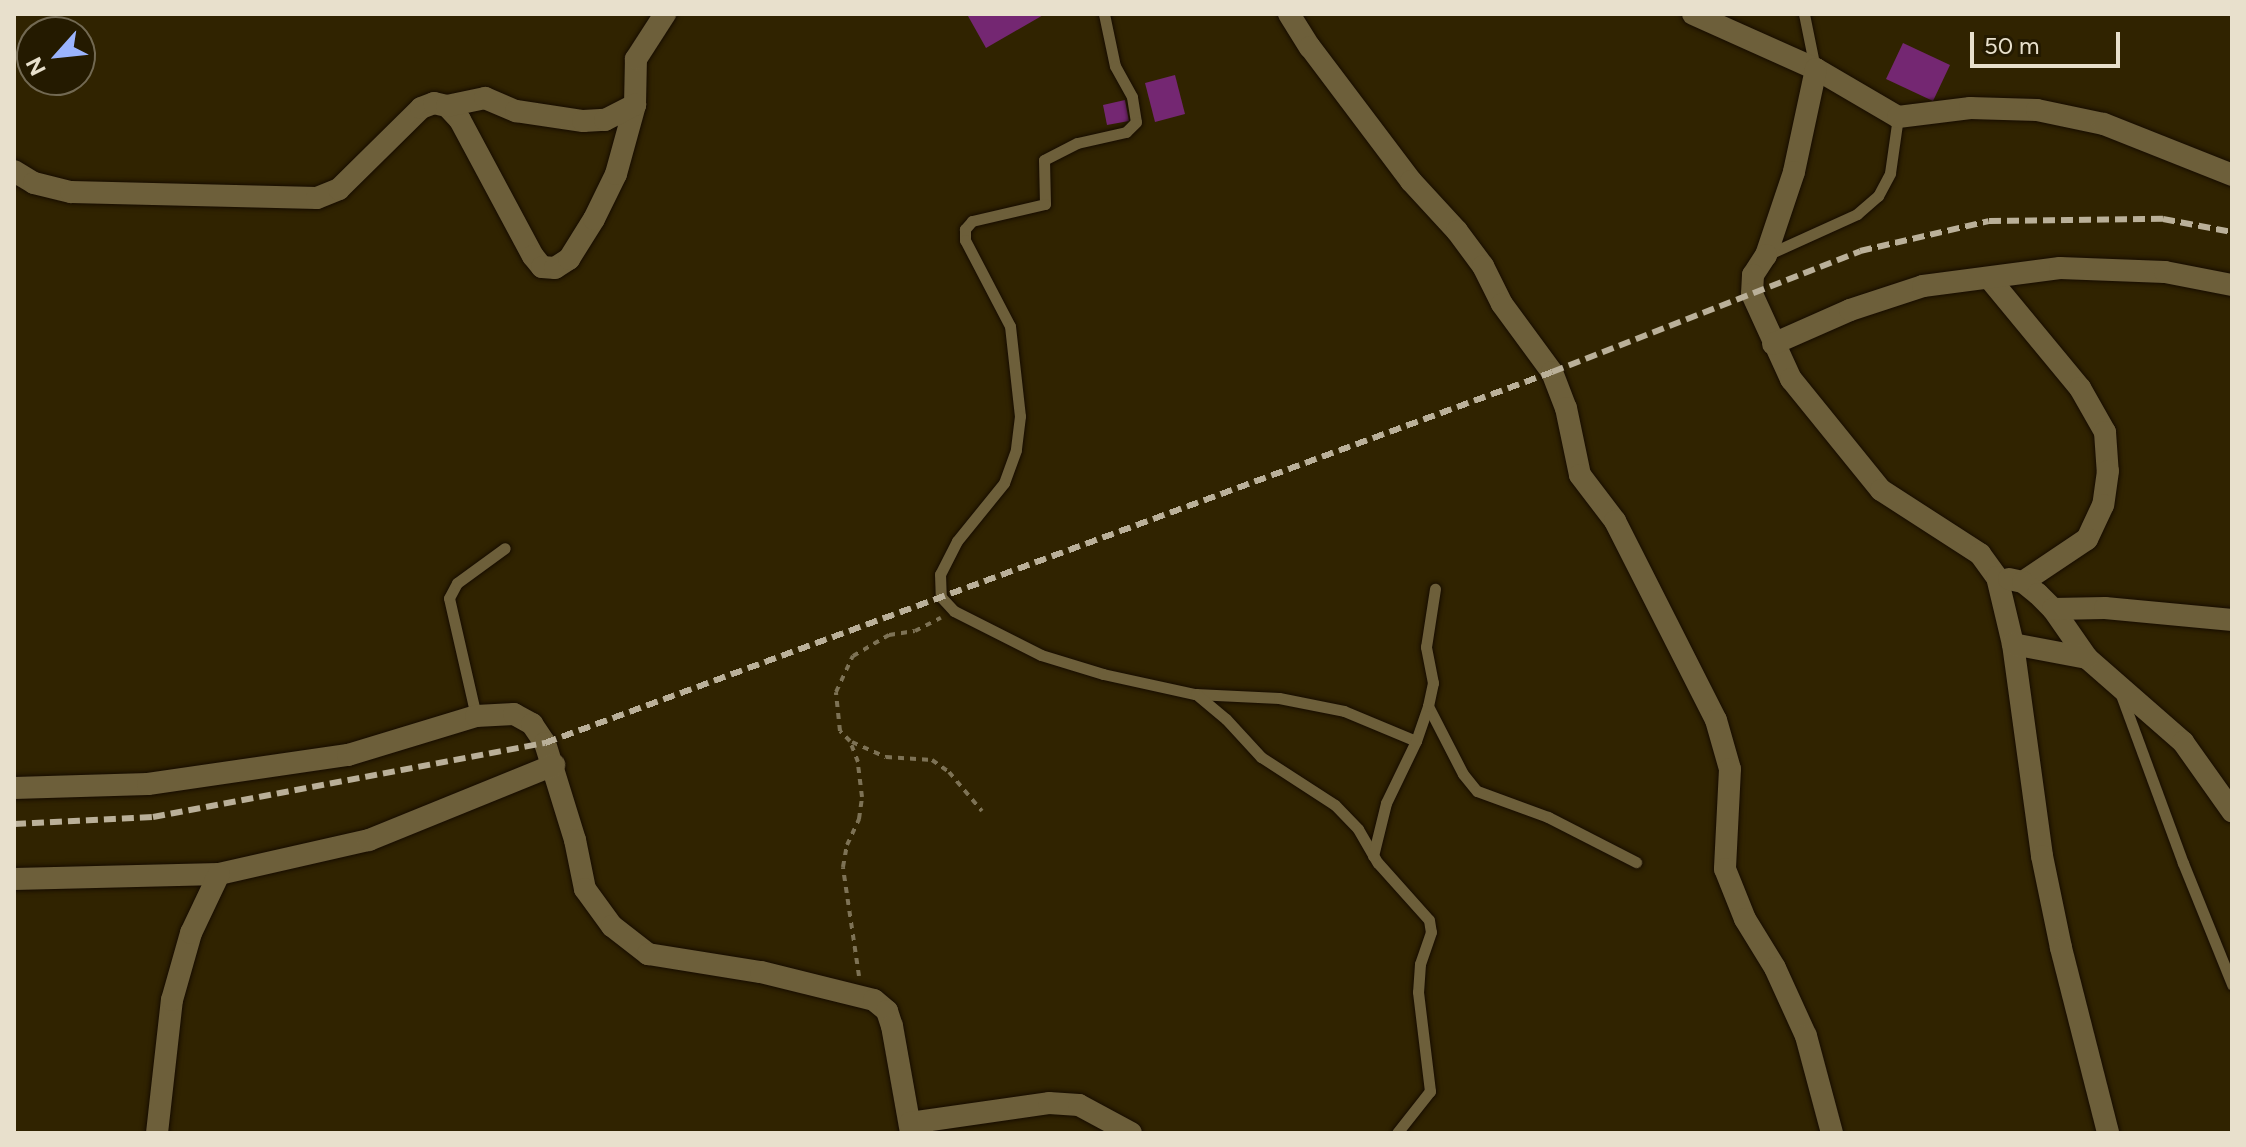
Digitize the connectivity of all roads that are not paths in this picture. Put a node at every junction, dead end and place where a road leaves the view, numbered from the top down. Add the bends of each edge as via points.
1 (665, 14) edge
2 (1104, 14) edge
3 (1289, 14) edge
4 (1693, 14) edge
5 (1804, 14) edge
6 (1725, 21) edge
7 (1816, 69) junction
8 (635, 105) junction
9 (447, 106) junction
10 (1898, 117) junction
11 (14, 171) edge
12 (2232, 175) edge
13 (1766, 255) junction
14 (1989, 278) junction
15 (2232, 285) edge
16 (1773, 344) junction
17 (505, 548) dead end
18 (1997, 577) junction
19 (2023, 582) junction
20 (1435, 589) dead end
21 (2053, 609) junction
22 (2228, 612) edge
23 (2013, 644) junction
24 (2087, 658) junction
25 (2117, 684) junction
26 (1195, 694) junction
27 (1428, 706) junction
28 (476, 716) junction
29 (1416, 741) junction
30 (554, 765) junction
31 (14, 788) edge
32 (2232, 811) edge
33 (1373, 857) junction
34 (1636, 862) dead end
35 (219, 874) junction
36 (14, 879) edge
37 (2232, 984) edge
38 (911, 1128) edge
39 (157, 1133) edge
40 (1131, 1133) edge
41 (1397, 1133) edge
42 (1832, 1133) edge
43 (2108, 1133) edge

1 - 8 street via 636,59
2 - 26 lane via 1115,66 1132,97 1136,122 1126,132 1077,143 1044,160 1045,204 972,221 965,229 965,240 1010,326 1020,416 1016,450 1004,483 957,541 940,574 941,597 954,611 1041,655
3 - 42 street via 1411,181 1474,255 1552,372 1566,408 1580,475 1615,521 1716,720 1730,769 1725,869 1806,1036
4 - 6 street
5 - 7 lane
6 - 7 street
7 - 10 street
7 - 13 street via 1794,172
8 - 9 street via 605,120 583,121 516,111 485,98
8 - 9 street via 616,174 594,219 569,259 555,268 542,267 533,256 460,120
9 - 11 street via 421,108 339,189 317,198 71,192 34,183
10 - 12 street via 1970,108 2037,110 2104,124
10 - 13 lane via 1890,173 1878,196 1857,214
13 - 16 street via 1753,275 1752,294
14 - 15 street via 2060,268 2165,272
14 - 16 street via 1923,286
14 - 19 street via 2080,388 2105,432 2105,494 2087,539
16 - 18 street via 1791,379 1881,490 1980,554
17 - 28 lane via 457,583 449,598
18 - 19 street
18 - 23 street
19 - 21 street
20 - 27 lane via 1426,647 1433,683
21 - 22 street
21 - 24 street
23 - 24 street
23 - 43 street via 2042,856
24 - 25 street
25 - 32 street via 2183,742
25 - 37 lane
26 - 29 lane via 1279,698 1344,711
26 - 33 lane via 1261,757 1335,805 1358,829
27 - 29 lane
27 - 34 lane via 1477,791 1548,817
28 - 30 street via 514,714 532,724
28 - 31 street via 348,755 148,784
29 - 33 lane via 1386,803
30 - 35 street via 369,840
30 - 38 street via 585,889 612,926 648,954 860,994 887,1011
33 - 41 lane via 1423,911 1431,932 1418,992 1430,1091
35 - 36 street
35 - 39 street via 191,933 172,1000
38 - 40 street via 1049,1103 1079,1105

